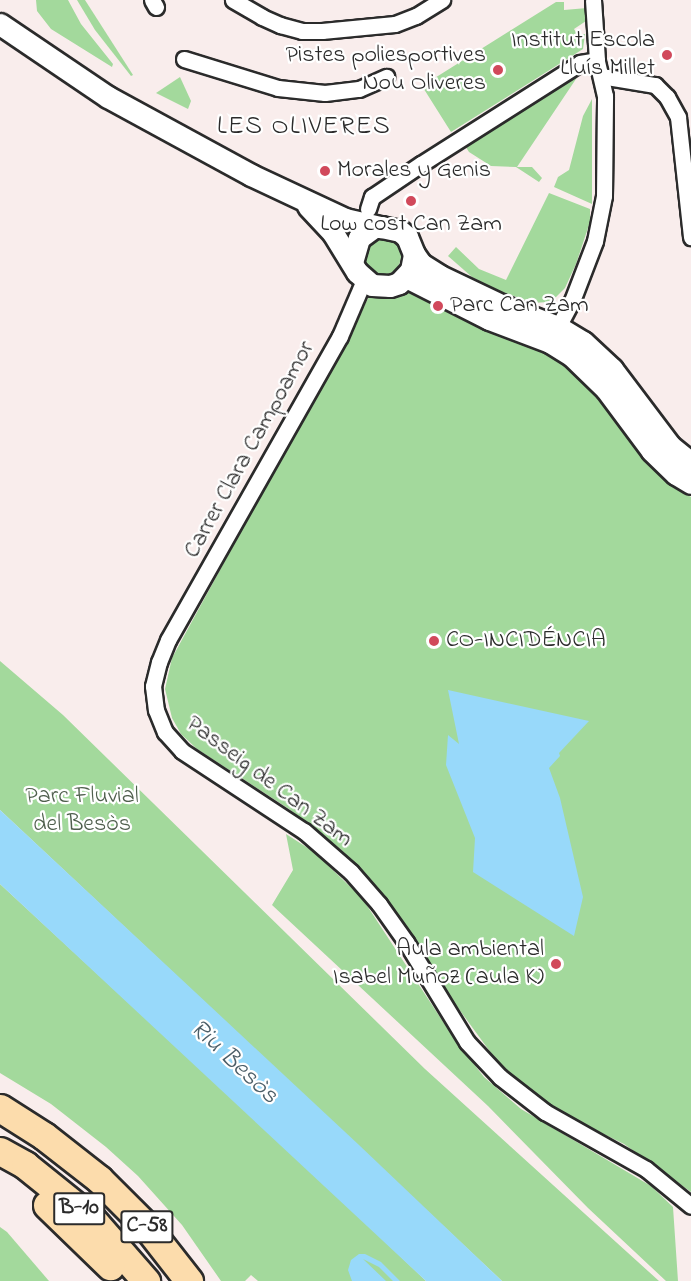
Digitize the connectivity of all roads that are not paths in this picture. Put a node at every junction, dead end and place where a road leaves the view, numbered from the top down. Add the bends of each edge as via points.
1 (233, 0) edge
2 (442, 0) edge
3 (593, 0) edge
4 (0, 24) edge
5 (184, 59) dead end
6 (597, 60) junction
7 (601, 76) junction
8 (386, 77) dead end
9 (305, 201) junction
10 (368, 209) dead end
11 (381, 226) junction
12 (691, 237) edge
13 (414, 254) junction
14 (352, 262) junction
15 (406, 277) junction
16 (364, 280) junction
17 (558, 327) junction
18 (691, 463) edge
19 (691, 483) edge
20 (168, 640) joint
21 (0, 1108) edge
22 (0, 1151) edge
23 (0, 1157) edge
24 (691, 1206) edge
25 (123, 1281) edge
26 (146, 1281) edge
27 (189, 1281) edge

1 - 2 street via 262,17 302,31 395,24
3 - 6 street
4 - 9 street via 118,103
5 - 8 street via 278,88 325,93 359,89
6 - 7 street
6 - 10 street via 580,63 421,164 372,197
7 - 12 street via 655,85 668,97 678,117
7 - 17 street via 605,96 601,219 572,301
9 - 11 street via 345,219
9 - 14 street
11 - 13 street via 400,231
11 - 14 street via 359,238
13 - 15 street
13 - 17 street via 421,264 440,276
14 - 16 street
15 - 16 street via 381,287
15 - 19 street via 480,315 550,342 572,356 606,389 652,451
16 - 20 street, Carrer Clara Campoamor via 340,336
17 - 18 street via 606,363 660,435
20 - 24 street, Passeig de Can Zam via 153,687 156,710 165,732 182,751 304,831 351,872 406,942 467,1042 500,1077 545,1112 646,1169
21 - 27 highway, C-58 via 90,1171 146,1226
22 - 26 highway, B-10 via 25,1165 91,1218
23 - 25 highway

